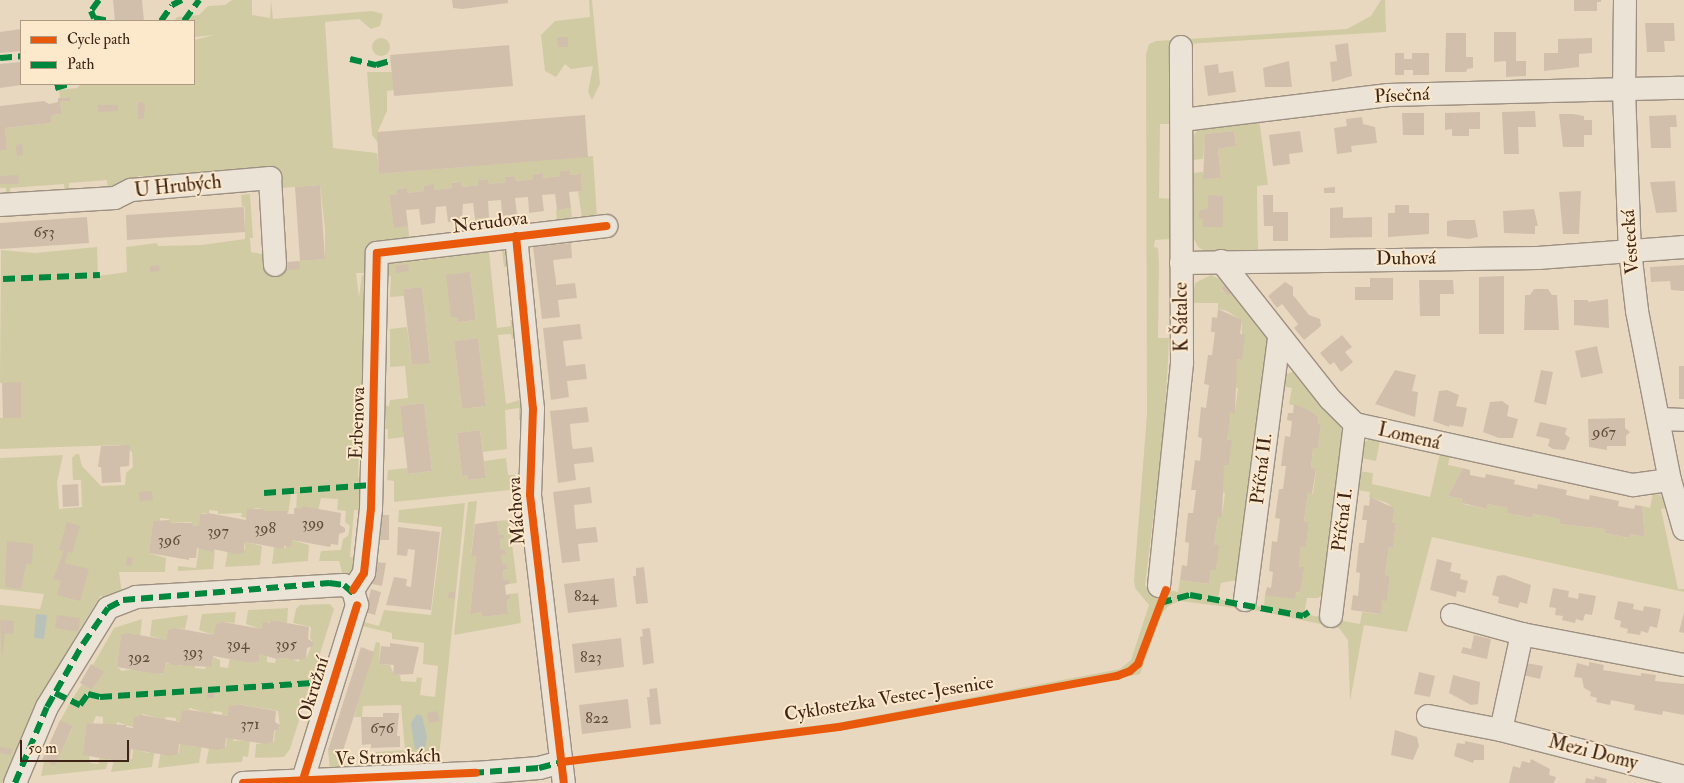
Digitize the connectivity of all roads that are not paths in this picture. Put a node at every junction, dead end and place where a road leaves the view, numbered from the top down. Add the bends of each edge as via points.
1 (1625, 0) edge
2 (1181, 47) dead end
3 (1684, 88) edge
4 (1624, 91) junction
5 (1182, 120) junction
6 (0, 205) edge
7 (606, 226) dead end
8 (516, 236) junction
9 (1684, 247) edge
10 (1630, 251) junction
11 (378, 253) joint
12 (1221, 261) junction
13 (1181, 263) junction
14 (275, 266) dead end
15 (1280, 337) junction
16 (1659, 419) junction
17 (1684, 420) edge
18 (1356, 424) junction
19 (1670, 480) junction
20 (1684, 530) edge
21 (1159, 586) dead end
22 (353, 590) junction
23 (1245, 600) dead end
24 (1452, 614) dead end
25 (1331, 616) dead end
26 (1522, 634) junction
27 (1684, 665) edge
28 (1428, 716) dead end
29 (1502, 730) junction
30 (563, 772) edge
31 (1684, 777) edge
32 (475, 778) edge
33 (302, 780) edge
34 (15, 783) edge
35 (243, 783) edge

1 - 4 street, Vestecká
2 - 5 street, K Šátalce
3 - 4 street, Písečná
4 - 5 street, Písečná via 1388,95
4 - 10 street, Vestecká
5 - 13 street, K Šátalce
6 - 14 street, U Hrubých via 108,198 131,190 270,178
7 - 8 street, Nerudova
8 - 11 street, Nerudova
8 - 30 street, Máchova via 533,409 529,491
9 - 10 street, Duhová
10 - 12 street, Duhová via 1538,258
10 - 16 street, Vestecká via 1637,312
11 - 22 street, Erbenova via 370,527 364,573
12 - 13 street, Duhová
12 - 15 street, Lomená
13 - 21 street, K Šátalce via 1179,406
15 - 18 street, Lomená via 1330,399
15 - 23 street, Příčná II.
16 - 17 street
16 - 19 street, Vestecká
18 - 19 street, Lomená via 1633,485
18 - 25 street, Příčná I.
19 - 20 street, Vestecká
22 - 33 street, Okružní via 357,605
22 - 34 street via 329,583 123,600 108,608 47,707
24 - 26 street
26 - 27 street
26 - 29 street
28 - 29 street, Mezi Domy
29 - 31 street, Mezi Domy
30 - 32 street, Ve Stromkách via 540,768
32 - 33 street, Ve Stromkách
33 - 35 street, Ve Stromkách

